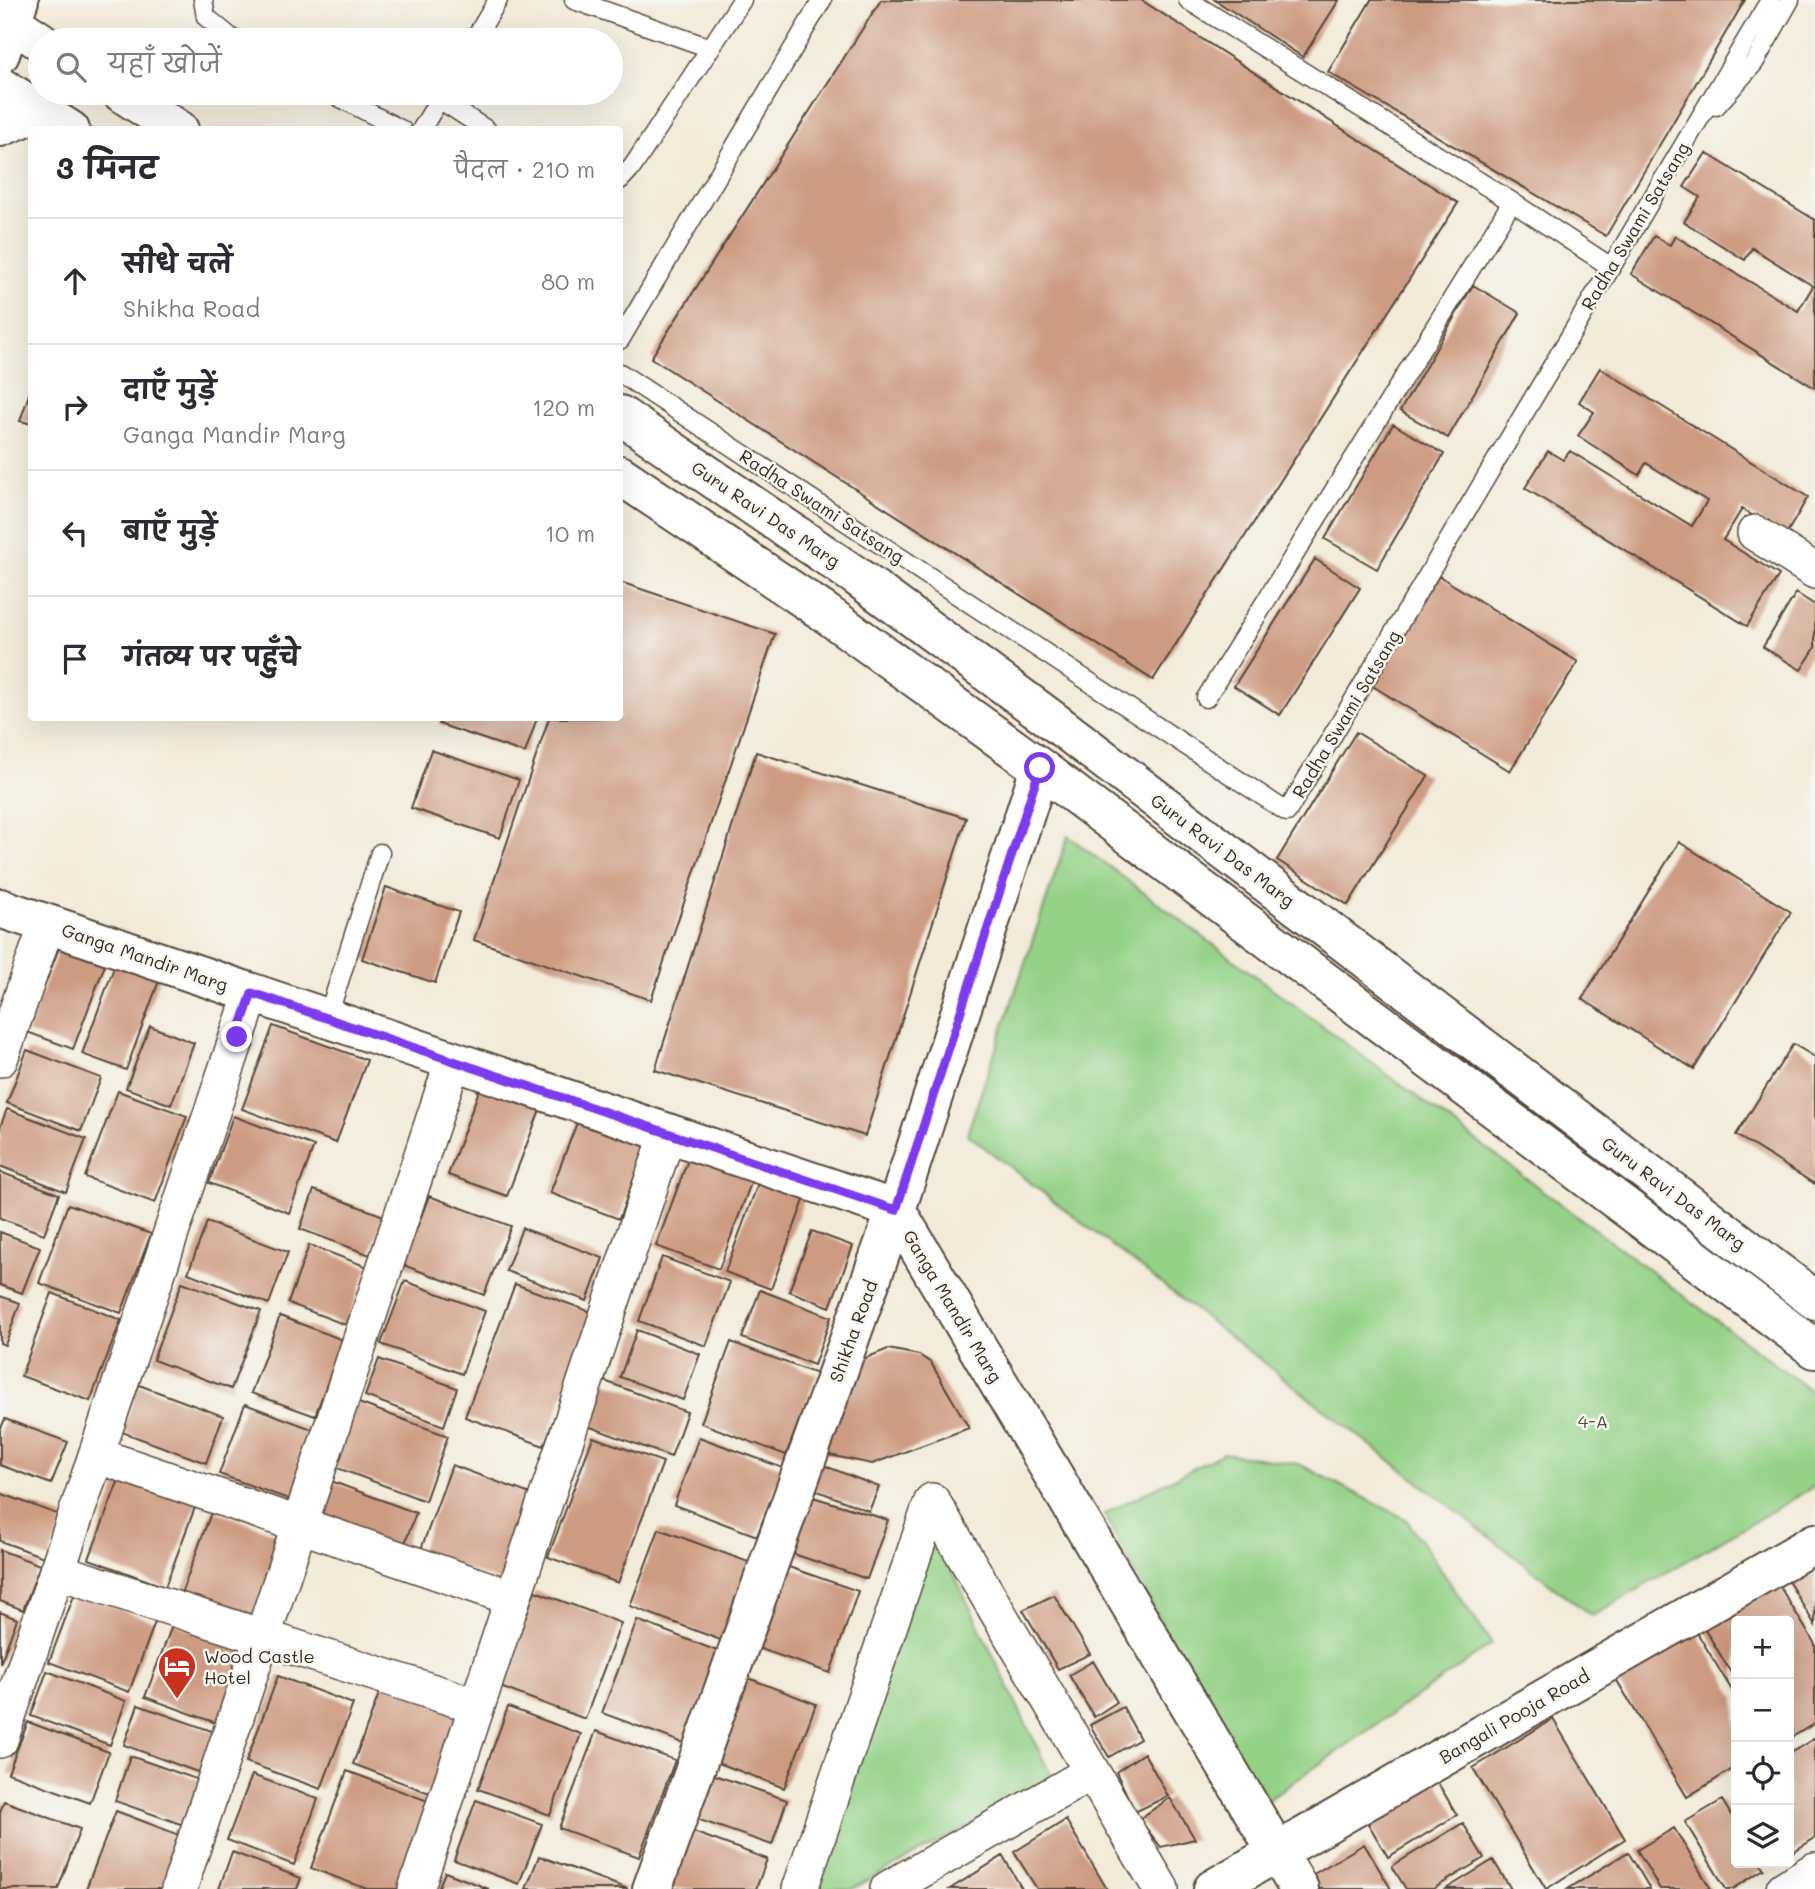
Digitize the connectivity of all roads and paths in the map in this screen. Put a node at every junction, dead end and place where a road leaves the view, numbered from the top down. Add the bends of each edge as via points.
1 (203, 0) edge
2 (498, 0) edge
3 (574, 0) edge
4 (742, 0) edge
5 (822, 0) edge
6 (1188, 0) edge
7 (1770, 0) edge
8 (1790, 0) edge
9 (605, 5) edge
10 (219, 28) edge
11 (481, 28) edge
12 (709, 48) junction
13 (0, 86) edge
14 (28, 103) edge
15 (31, 105) edge
16 (140, 105) edge
17 (354, 105) edge
18 (436, 105) edge
19 (453, 105) edge
20 (55, 120) edge
21 (173, 126) edge
22 (394, 126) edge
23 (423, 126) edge
24 (482, 126) edge
25 (0, 127) edge
26 (1686, 140) junction
27 (623, 177) edge
28 (1512, 202) junction
29 (1611, 267) junction
30 (623, 335) edge
31 (623, 379) edge
32 (623, 417) edge
33 (623, 477) edge
34 (1755, 533) dead end
35 (1815, 571) edge
36 (1206, 698) dead end
37 (1040, 768) junction
38 (380, 853) dead end
39 (0, 908) edge
40 (47, 924) junction
41 (252, 993) junction
42 (327, 1019) junction
43 (0, 1059) edge
44 (453, 1061) junction
45 (667, 1133) junction
46 (896, 1210) junction
47 (1815, 1300) edge
48 (1815, 1349) edge
49 (96, 1455) junction
50 (299, 1525) junction
51 (1815, 1543) edge
52 (57, 1571) junction
53 (513, 1598) junction
54 (262, 1637) junction
55 (477, 1706) junction
56 (0, 1740) edge
57 (1092, 1772) junction
58 (1277, 1852) junction
59 (1815, 1870) edge
60 (179, 1889) edge
61 (416, 1889) edge
62 (652, 1889) edge
63 (800, 1889) edge
64 (888, 1889) edge
65 (1161, 1889) edge
66 (1213, 1889) edge
67 (1299, 1889) edge
68 (1784, 1889) edge

1 - 10 lane via 206,17
2 - 11 lane
3 - 9 lane
4 - 12 lane
5 - 30 lane
6 - 28 lane
7 - 26 lane, Radha Swami Satsang
8 - 26 lane via 1754,63
9 - 12 lane
12 - 27 lane
13 - 14 street
15 - 20 street
16 - 21 street
17 - 22 lane
18 - 23 lane
19 - 24 lane
20 - 25 street
26 - 29 lane, Radha Swami Satsang
28 - 29 lane
28 - 36 lane
29 - 31 lane, Radha Swami Satsang via 1287,812
32 - 47 street, Guru Ravi Das Marg via 856,576 1052,720
33 - 37 street via 824,612
34 - 35 street
37 - 46 street, Shikha Road
37 - 48 street
38 - 42 lane
39 - 40 street, Ganga Mandir Marg
40 - 41 street, Ganga Mandir Marg
40 - 43 street
41 - 42 street, Ganga Mandir Marg
41 - 49 street
42 - 44 street, Ganga Mandir Marg
44 - 45 street, Ganga Mandir Marg
44 - 50 street
45 - 46 street, Ganga Mandir Marg
45 - 53 street
46 - 58 street, Ganga Mandir Marg
46 - 62 street, Shikha Road
49 - 50 street
49 - 52 street
50 - 53 street
50 - 54 street
51 - 58 street, Bangali Pooja Road
52 - 54 street
52 - 56 street
53 - 55 street
54 - 55 street
54 - 60 street
55 - 61 street
57 - 63 street via 932,1501
57 - 64 street
57 - 65 street
58 - 66 street, Bangali Pooja Road
58 - 67 street, Ganga Mandir Marg
59 - 68 street

